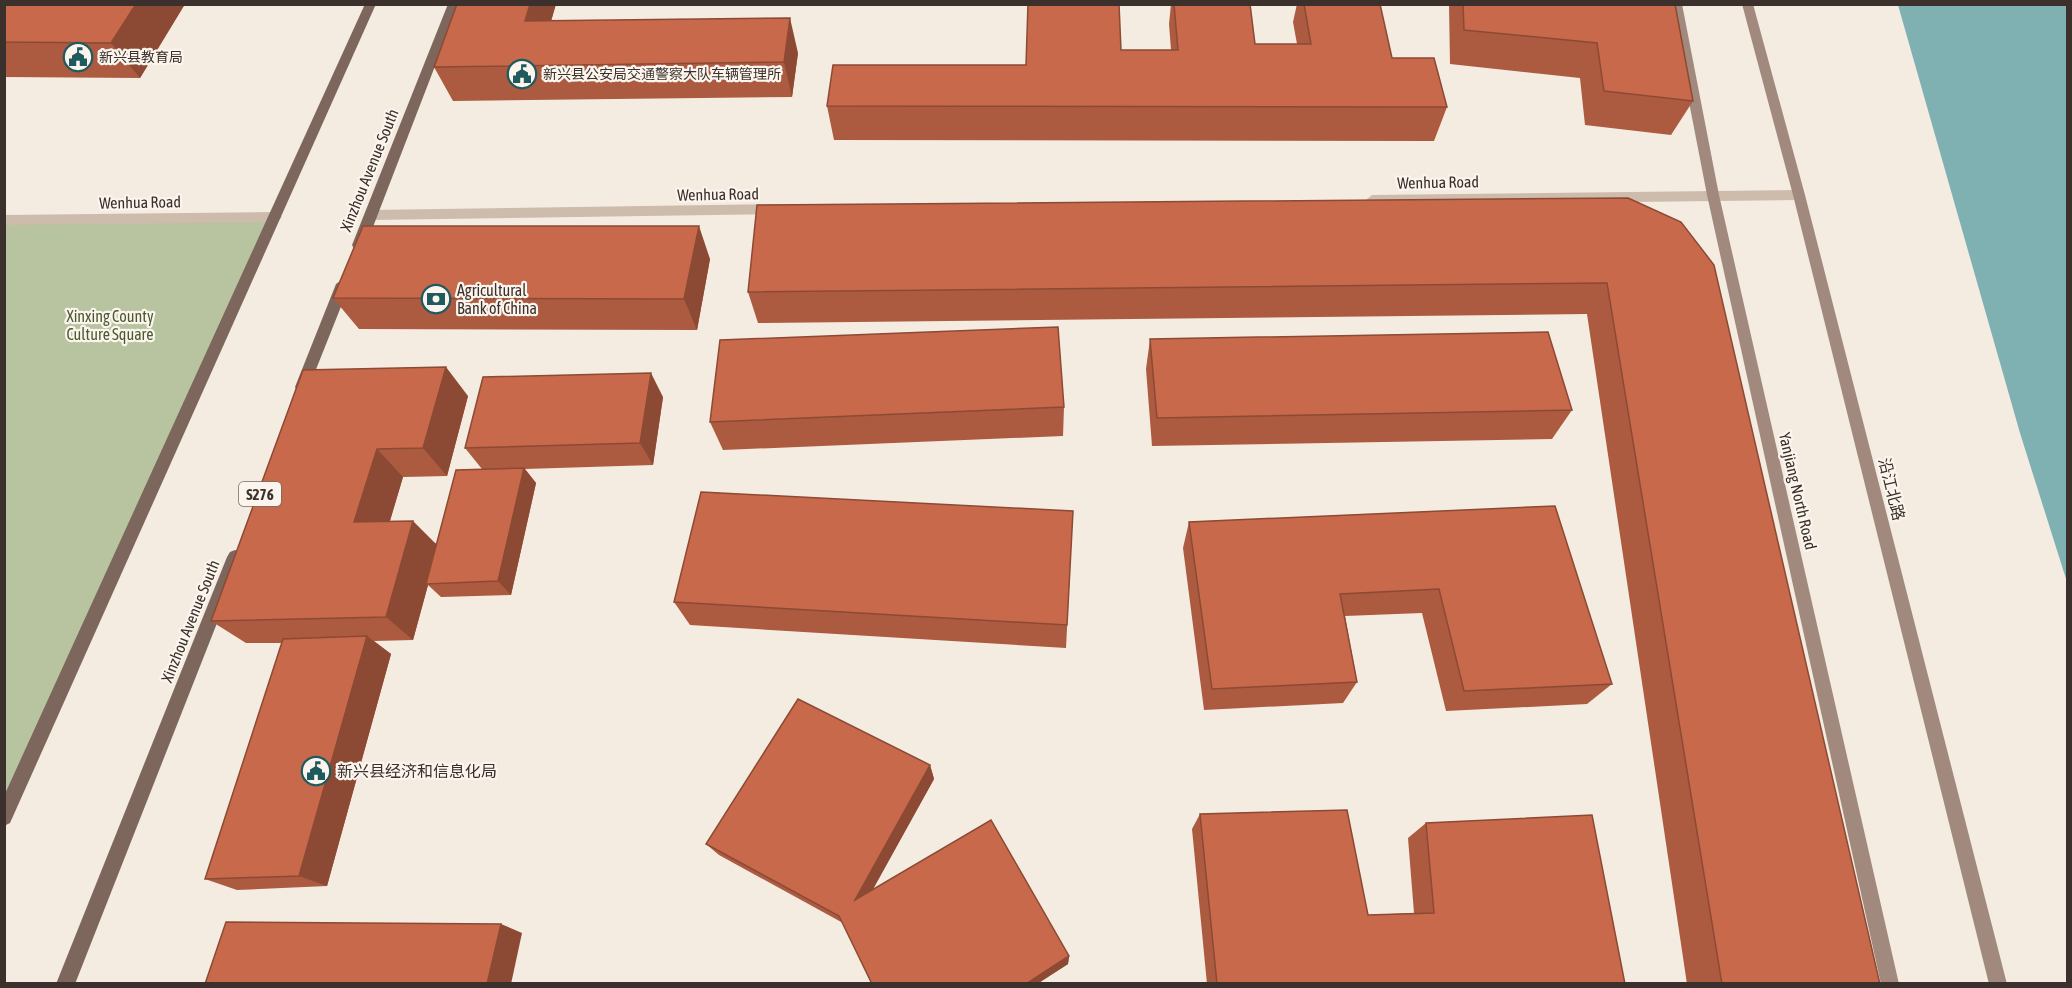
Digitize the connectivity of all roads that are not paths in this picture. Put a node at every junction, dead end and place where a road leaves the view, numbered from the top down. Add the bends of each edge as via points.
1 (371, 4) edge
2 (454, 4) edge
3 (1676, 4) edge
4 (1747, 4) edge
5 (1713, 195) junction
6 (1798, 195) junction
7 (1354, 200) edge
8 (790, 209) edge
9 (371, 215) junction
10 (276, 216) junction
11 (4, 220) edge
12 (295, 405) edge
13 (242, 538) edge
14 (4, 818) edge
15 (65, 984) edge
16 (1890, 984) edge
17 (1998, 984) edge

1 - 10 main road
2 - 9 main road, Xinzhou Avenue South
3 - 5 main road, Yanjiang North Road
4 - 6 main road, 沿江北路
5 - 6 street, Wenhua Road
5 - 7 street, Wenhua Road
5 - 16 main road, Yanjiang North Road
6 - 17 main road, 沿江北路
8 - 9 street, Wenhua Road
9 - 12 main road, Xinzhou Avenue South
10 - 11 street, Wenhua Road
10 - 14 main road
13 - 15 main road, Xinzhou Avenue South

